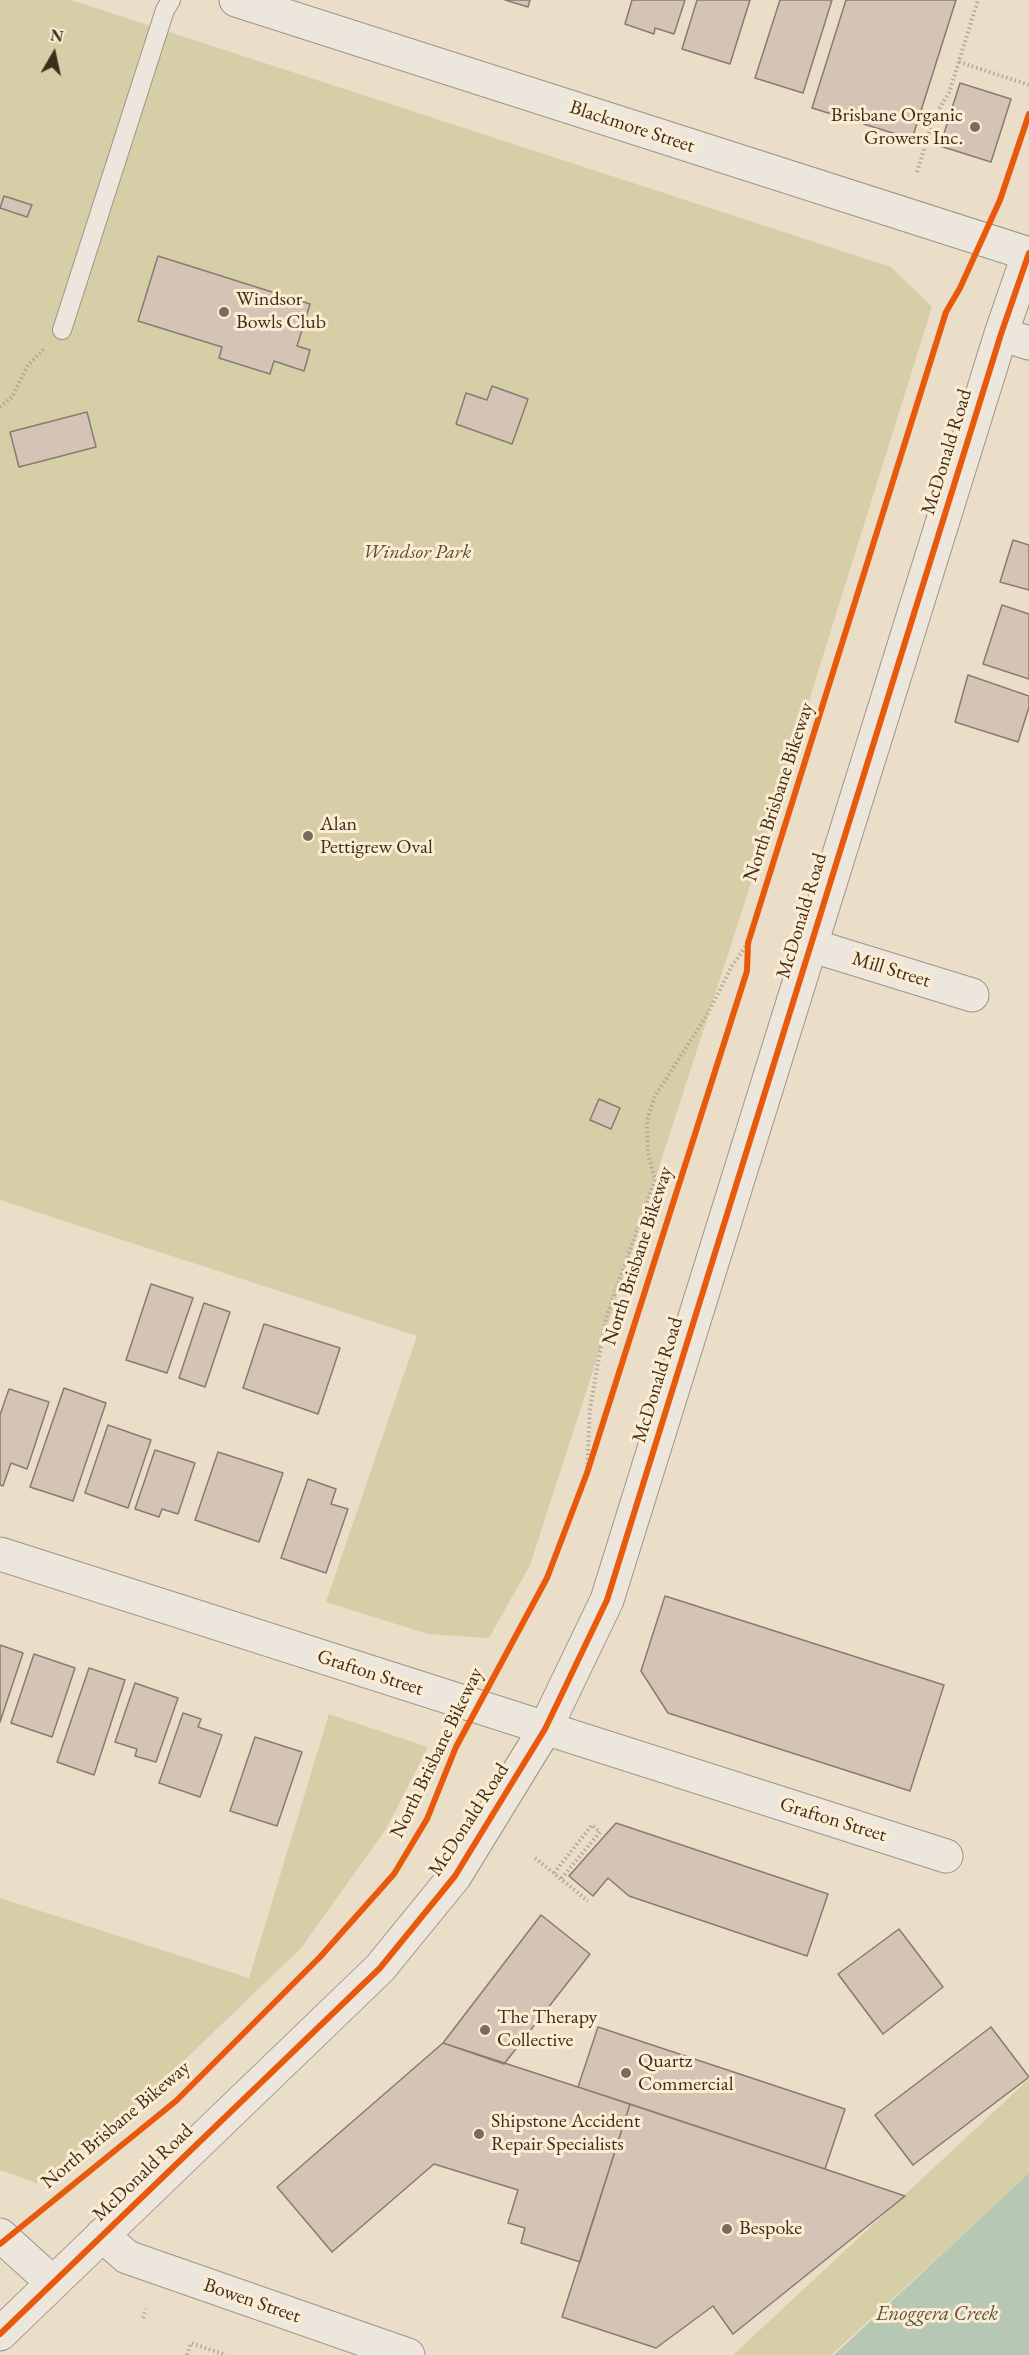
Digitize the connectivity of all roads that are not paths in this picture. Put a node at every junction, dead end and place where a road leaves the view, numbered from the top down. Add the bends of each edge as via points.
1 (171, 0) edge
2 (236, 0) edge
3 (1029, 253) edge
4 (62, 330) dead end
5 (1015, 338) edge
6 (810, 945) junction
7 (972, 995) dead end
8 (0, 1554) edge
9 (545, 1729) junction
10 (946, 1856) dead end
11 (0, 2235) edge
12 (102, 2235) junction
13 (53, 2283) junction
14 (0, 2334) edge
15 (408, 2355) edge

1 - 4 lane
2 - 3 street, Blackmore Street
3 - 5 street, McDonald Road
5 - 6 street, McDonald Road
6 - 7 street, Mill Street
6 - 9 street, McDonald Road via 607,1600
8 - 9 street, Grafton Street
9 - 10 street, Grafton Street
9 - 12 street, McDonald Road via 455,1876 380,1968
11 - 13 street
12 - 13 street, McDonald Road
12 - 15 street, Bowen Street via 127,2257
13 - 14 street, McDonald Road

